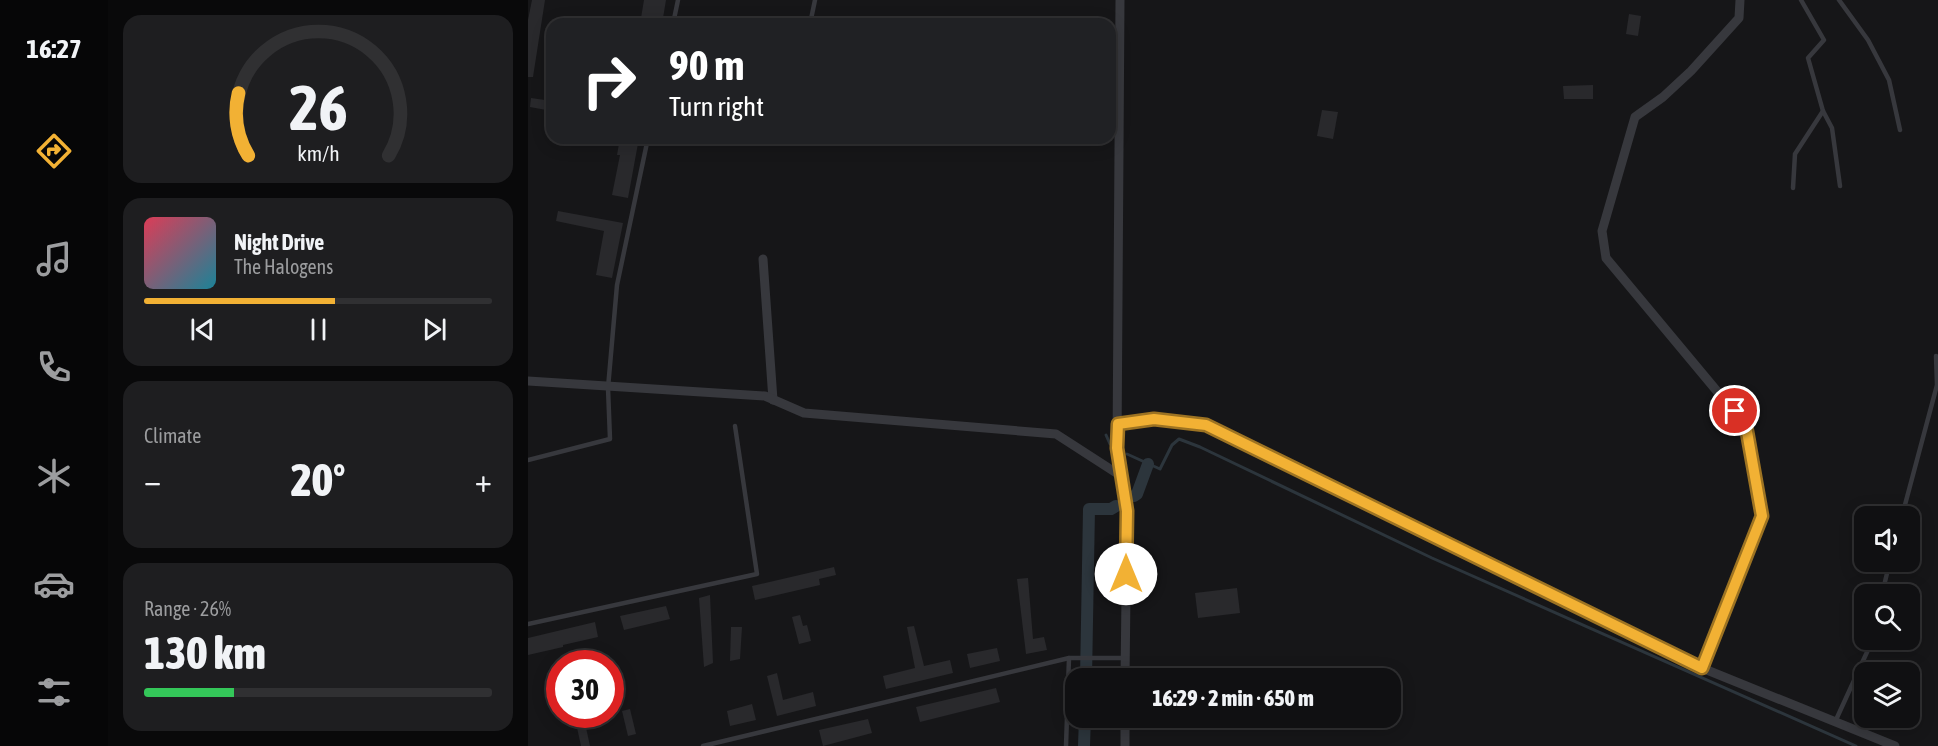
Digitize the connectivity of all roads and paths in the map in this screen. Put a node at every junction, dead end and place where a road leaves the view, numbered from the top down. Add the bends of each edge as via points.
1 (678, 0) edge
2 (815, 0) edge
3 (1120, 0) edge
4 (1740, 0) edge
5 (1801, 0) edge
6 (1839, 0) edge
7 (674, 18) edge
8 (811, 18) edge
9 (1120, 30) junction
10 (1116, 33) edge
11 (1823, 111) junction
12 (1900, 130) dead end
13 (647, 144) edge
14 (1840, 186) dead end
15 (1793, 188) dead end
16 (763, 259) dead end
17 (1936, 356) dead end
18 (528, 381) edge
19 (608, 388) junction
20 (773, 400) junction
21 (1118, 424) junction
22 (735, 426) dead end
23 (528, 460) edge
24 (1121, 476) junction
25 (1905, 506) edge
26 (528, 624) edge
27 (1868, 650) edge
28 (1070, 658) junction
29 (1126, 658) junction
30 (1126, 668) edge
31 (1702, 668) junction
32 (1835, 722) junction
33 (1125, 728) edge
34 (703, 746) edge
35 (1066, 746) edge
36 (1125, 746) edge
37 (1895, 746) edge

1 - 7 lane
2 - 8 lane
3 - 9 street
4 - 31 street via 1739,18 1684,78 1635,117 1602,231 1606,258 1746,426 1762,516
5 - 11 lane via 1824,40 1808,58
6 - 12 lane via 1868,40 1889,80
9 - 10 lane
9 - 21 street
11 - 14 lane via 1832,128
11 - 15 lane via 1795,154
13 - 19 lane via 617,285
16 - 20 street
17 - 25 lane via 1936,385
18 - 19 street
19 - 20 street via 765,396
19 - 23 lane via 610,439
20 - 24 street via 804,414 1056,434
21 - 24 street
21 - 31 street via 1154,419 1206,425
22 - 26 lane via 757,574
24 - 29 street via 1127,511
27 - 32 lane
28 - 29 lane
28 - 34 lane
28 - 35 lane
29 - 30 street
31 - 32 street
32 - 37 street
33 - 36 street

